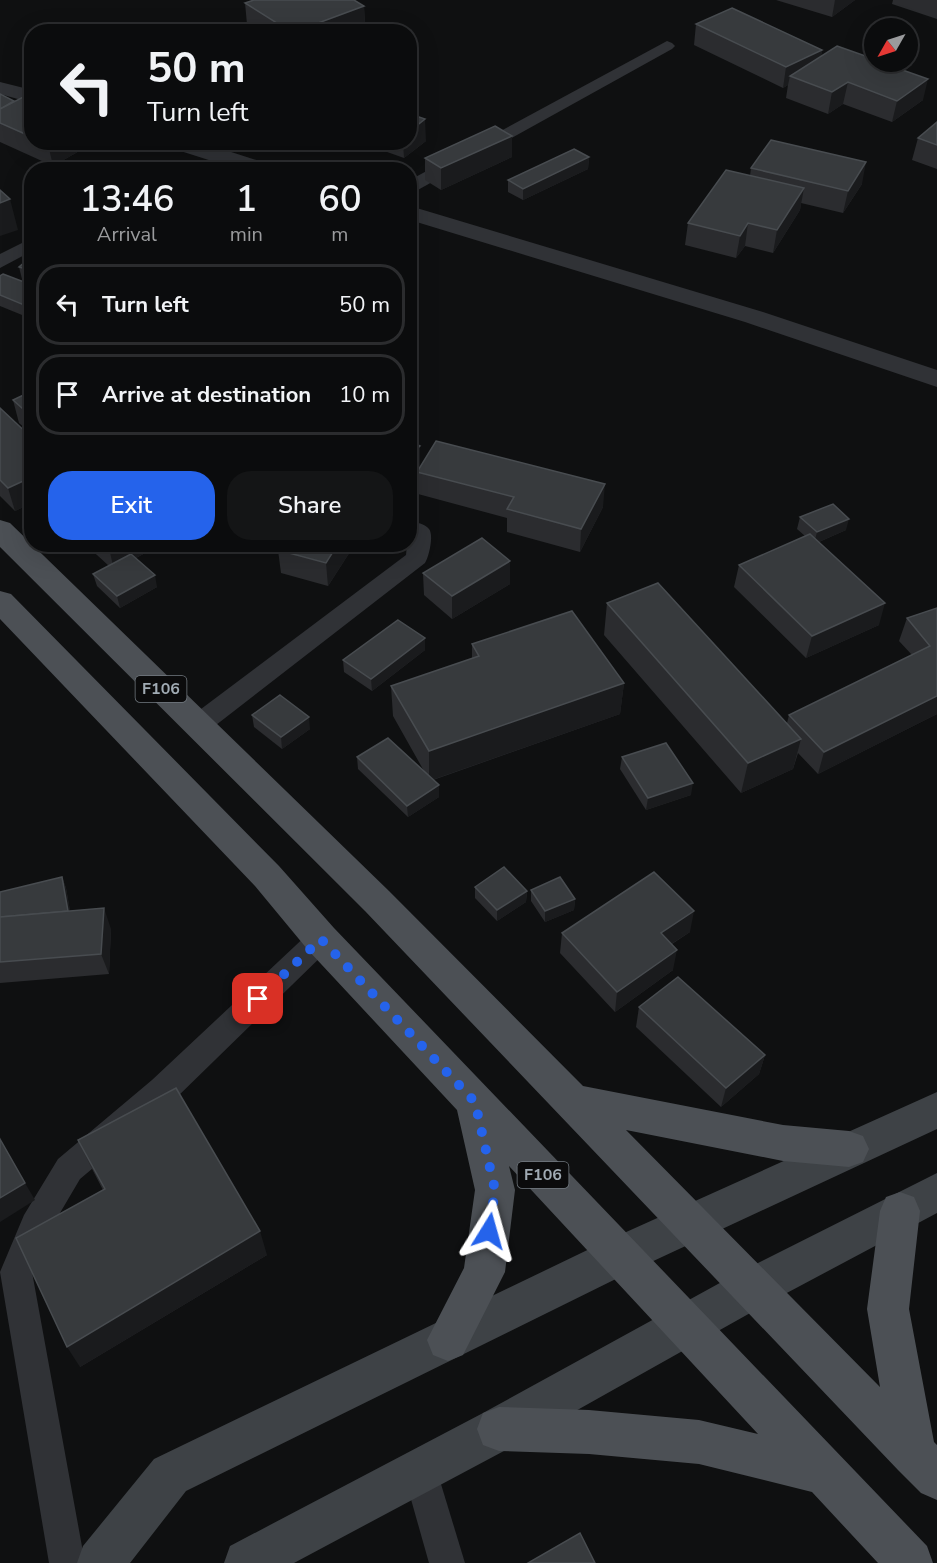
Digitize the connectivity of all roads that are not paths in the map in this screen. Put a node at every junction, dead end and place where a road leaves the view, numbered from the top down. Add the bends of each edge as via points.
1 (666, 46) dead end
2 (0, 88) edge
3 (24, 95) edge
4 (202, 150) edge
5 (239, 162) edge
6 (417, 183) edge
7 (417, 215) edge
8 (24, 248) edge
9 (0, 262) edge
10 (937, 379) edge
11 (0, 530) edge
12 (417, 531) edge
13 (0, 600) edge
14 (198, 725) junction
15 (321, 939) junction
16 (475, 1102) junction
17 (573, 1102) junction
18 (937, 1110) edge
19 (849, 1149) junction
20 (937, 1192) edge
21 (900, 1211) junction
22 (692, 1223) junction
23 (619, 1257) junction
24 (753, 1288) junction
25 (686, 1327) junction
26 (448, 1340) junction
27 (499, 1429) junction
28 (926, 1465) edge
29 (420, 1471) junction
30 (822, 1472) junction
31 (67, 1563) edge
32 (100, 1563) edge
33 (247, 1563) edge
34 (447, 1563) edge
35 (910, 1563) edge

1 - 6 lane
2 - 3 street
4 - 5 street
7 - 10 street via 754,317
8 - 9 lane
11 - 14 main road, F106
12 - 14 lane via 420,532 417,558
13 - 15 main road, F106 via 267,876
14 - 17 main road, F106
15 - 16 main road, F106
15 - 31 lane via 163,1090 69,1169 34,1226 16,1272
16 - 23 main road, F106
16 - 26 main road via 495,1190 484,1272
17 - 19 main road via 783,1143
17 - 22 main road, F106
18 - 19 main road
19 - 22 main road
20 - 21 main road
21 - 24 main road
21 - 28 main road via 888,1309
22 - 23 main road
22 - 24 main road, F106
23 - 25 main road, F106
23 - 26 main road
24 - 25 main road
24 - 28 main road, F106
25 - 27 main road
25 - 30 main road, F106
26 - 32 main road via 170,1475
27 - 29 main road
27 - 30 main road via 699,1442
29 - 33 main road
29 - 34 lane
30 - 35 main road, F106

